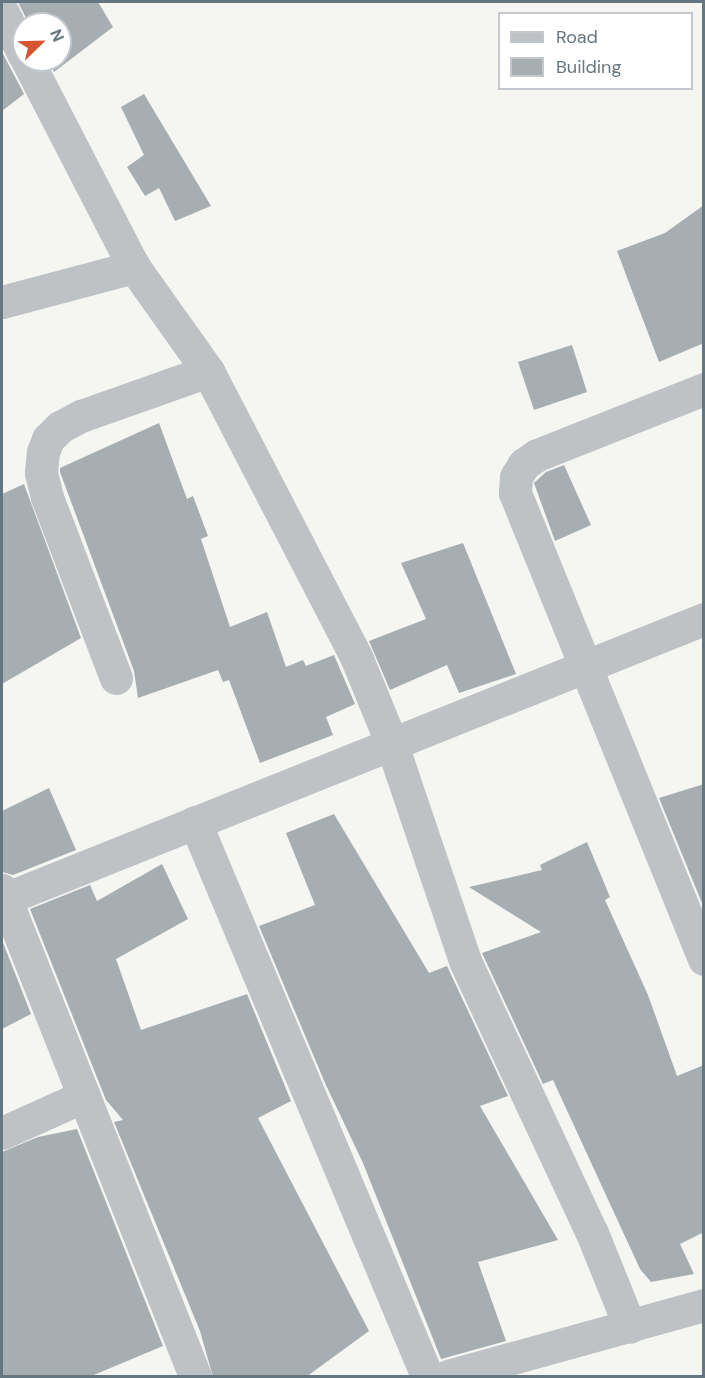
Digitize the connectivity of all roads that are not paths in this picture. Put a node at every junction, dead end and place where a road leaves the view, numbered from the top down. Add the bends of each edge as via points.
1 (2, 11) edge
2 (12, 31) edge
3 (33, 72) edge
4 (134, 267) junction
5 (2, 302) edge
6 (208, 371) junction
7 (704, 389) edge
8 (704, 619) edge
9 (584, 670) junction
10 (116, 678) dead end
11 (391, 742) junction
12 (195, 822) junction
13 (3, 896) edge
14 (704, 959) edge
15 (84, 1096) junction
16 (2, 1133) edge
17 (704, 1305) edge
18 (630, 1327) junction
19 (195, 1377) edge
20 (427, 1377) edge
21 (448, 1377) edge

1 - 2 street
3 - 4 street
4 - 5 street
4 - 6 street
6 - 10 street via 81,416 60,427 48,439 43,452 41,473 47,497
6 - 11 street via 350,644
7 - 9 street via 537,455 524,464 516,477 515,493 522,516
8 - 9 street
9 - 11 street
9 - 14 street
11 - 12 street
11 - 18 street via 465,961 592,1233
12 - 13 street
12 - 20 street
13 - 15 street
15 - 16 street
15 - 19 street
17 - 18 street
18 - 21 street

